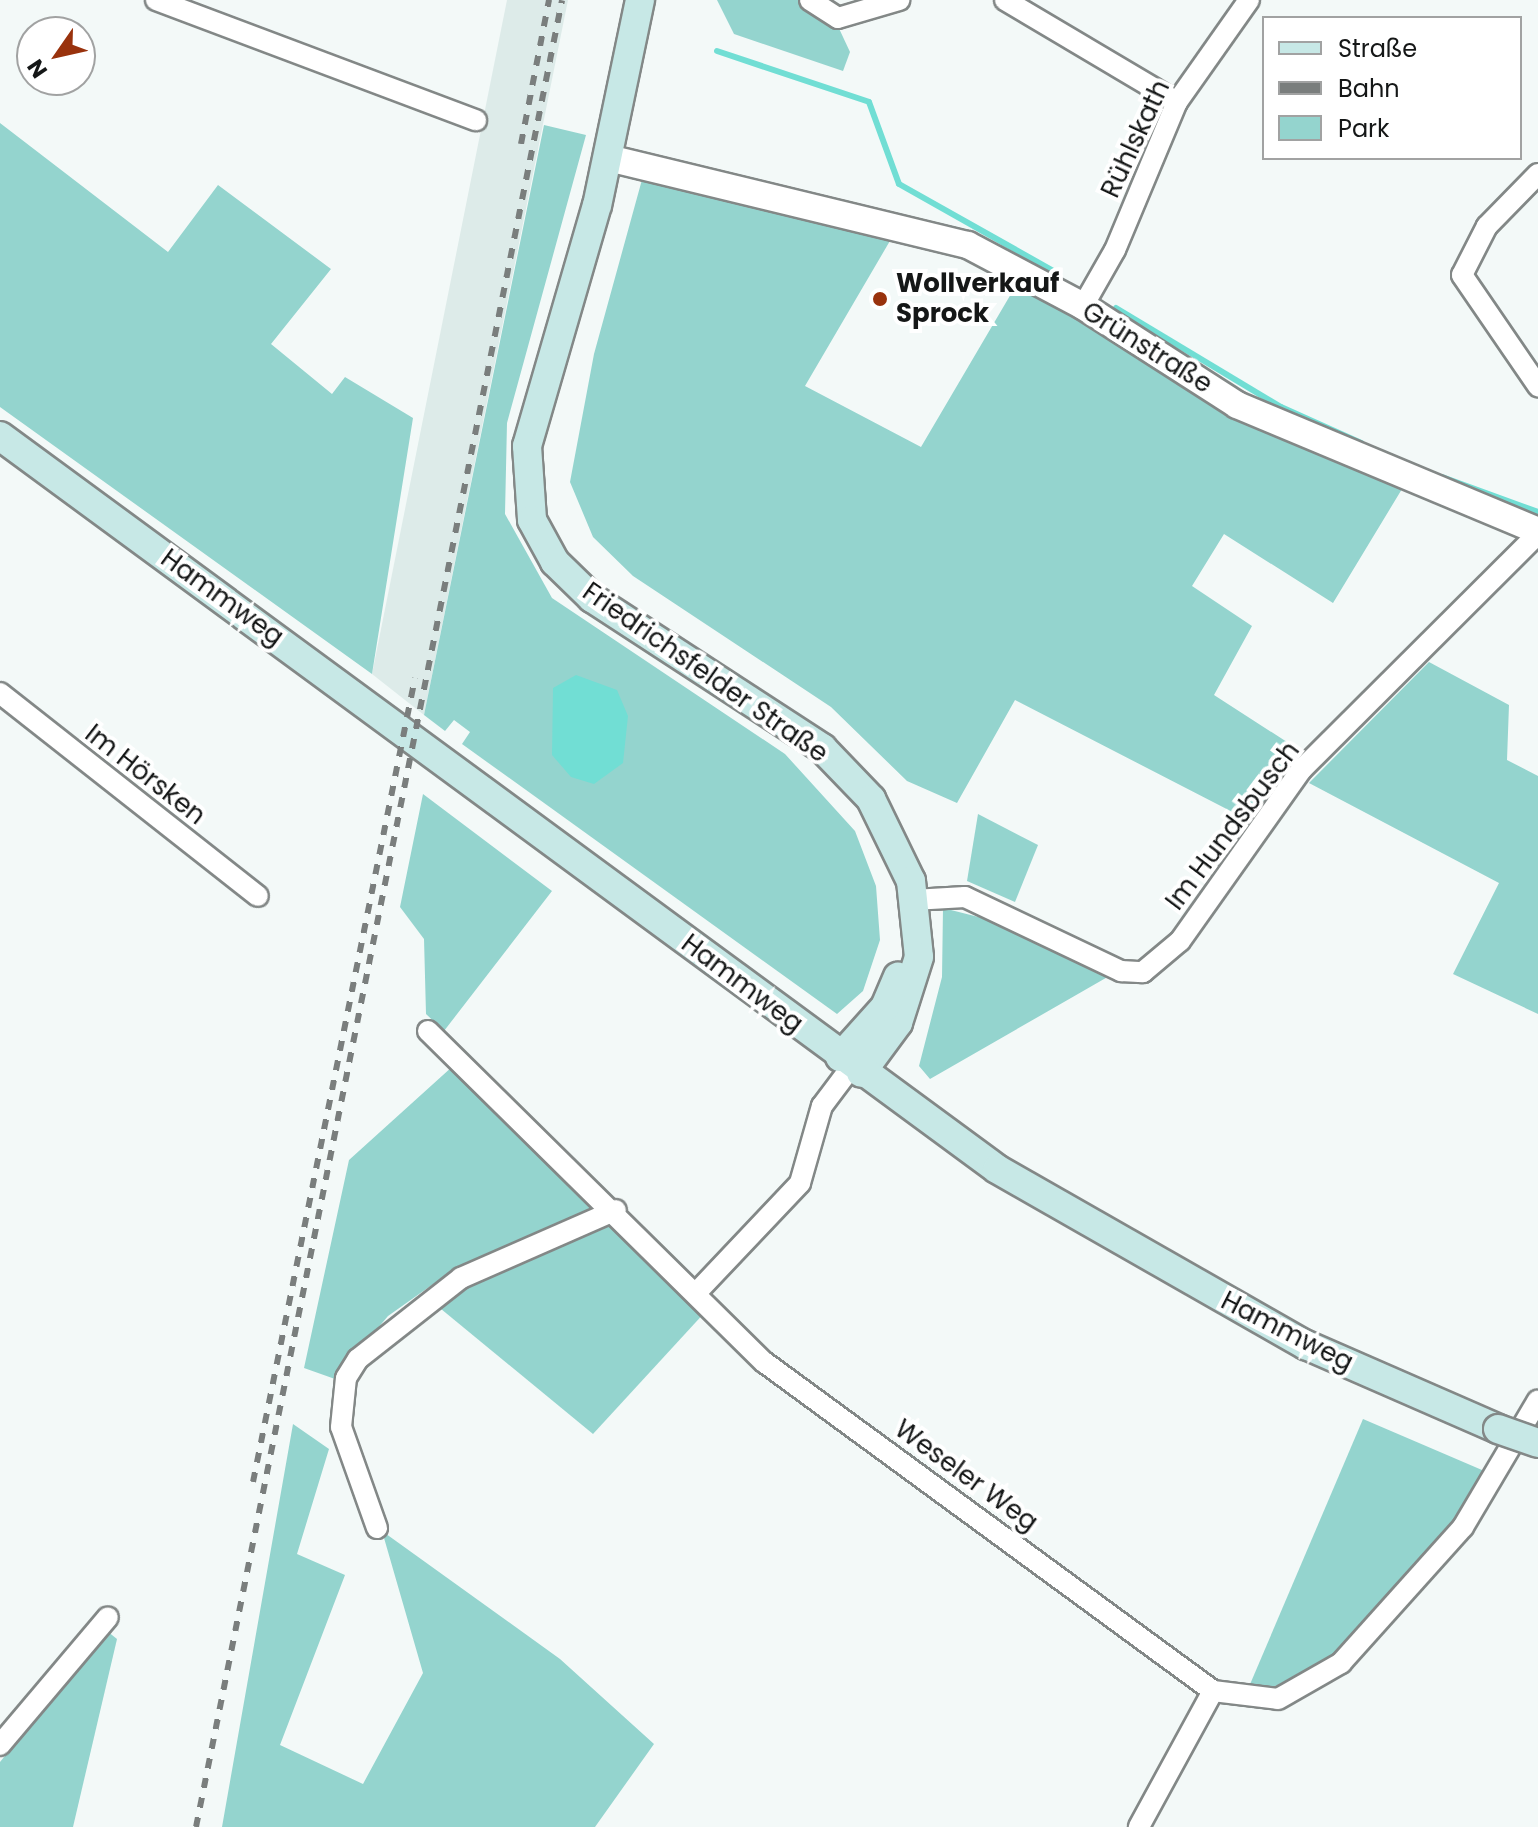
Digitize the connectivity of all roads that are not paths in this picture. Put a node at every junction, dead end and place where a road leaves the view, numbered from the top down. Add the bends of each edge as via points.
1 (156, 0) edge
2 (640, 0) edge
3 (810, 0) edge
4 (899, 0) edge
5 (1005, 0) edge
6 (1249, 0) edge
7 (1177, 102) junction
8 (476, 120) dead end
9 (608, 158) junction
10 (1538, 174) edge
11 (1083, 306) junction
12 (1538, 386) edge
13 (0, 436) edge
14 (1538, 532) edge
15 (0, 693) edge
16 (258, 896) dead end
17 (914, 909) junction
18 (428, 1031) dead end
19 (851, 1065) junction
20 (616, 1210) junction
21 (697, 1292) junction
22 (1538, 1400) edge
23 (1538, 1443) edge
24 (377, 1528) dead end
25 (108, 1617) dead end
26 (1213, 1691) junction
27 (0, 1745) edge
28 (1139, 1827) edge

1 - 8 street
2 - 9 main road, Friedrichsfelder Straße
3 - 4 street via 838,18
5 - 7 street
6 - 7 street, Rühlskath
7 - 11 street, Rühlskath via 1115,250
9 - 11 street, Grünstraße via 968,245
9 - 17 main road, Friedrichsfelder Straße via 527,446 532,520 555,562 592,598 822,748 871,799 901,852
10 - 12 street via 1487,226 1462,275
11 - 14 street, Grünstraße via 1237,405
13 - 19 main road, Hammweg
14 - 17 street, Im Hundsbusch via 1302,769 1180,941 1143,972 1121,971 965,897
15 - 16 street, Im Hörsken
17 - 19 main road via 885,1007
18 - 20 street, Weseler Weg
19 - 21 street via 822,1106 800,1183
19 - 23 main road, Hammweg, bridge via 1116,1243 1306,1345
20 - 21 street, Weseler Weg
20 - 24 street via 482,1265 392,1326 358,1359 346,1378 341,1427
21 - 26 street, Weseler Weg via 764,1362
22 - 26 street, Weseler Weg via 1463,1527 1341,1663 1278,1699
25 - 27 street
26 - 28 street

